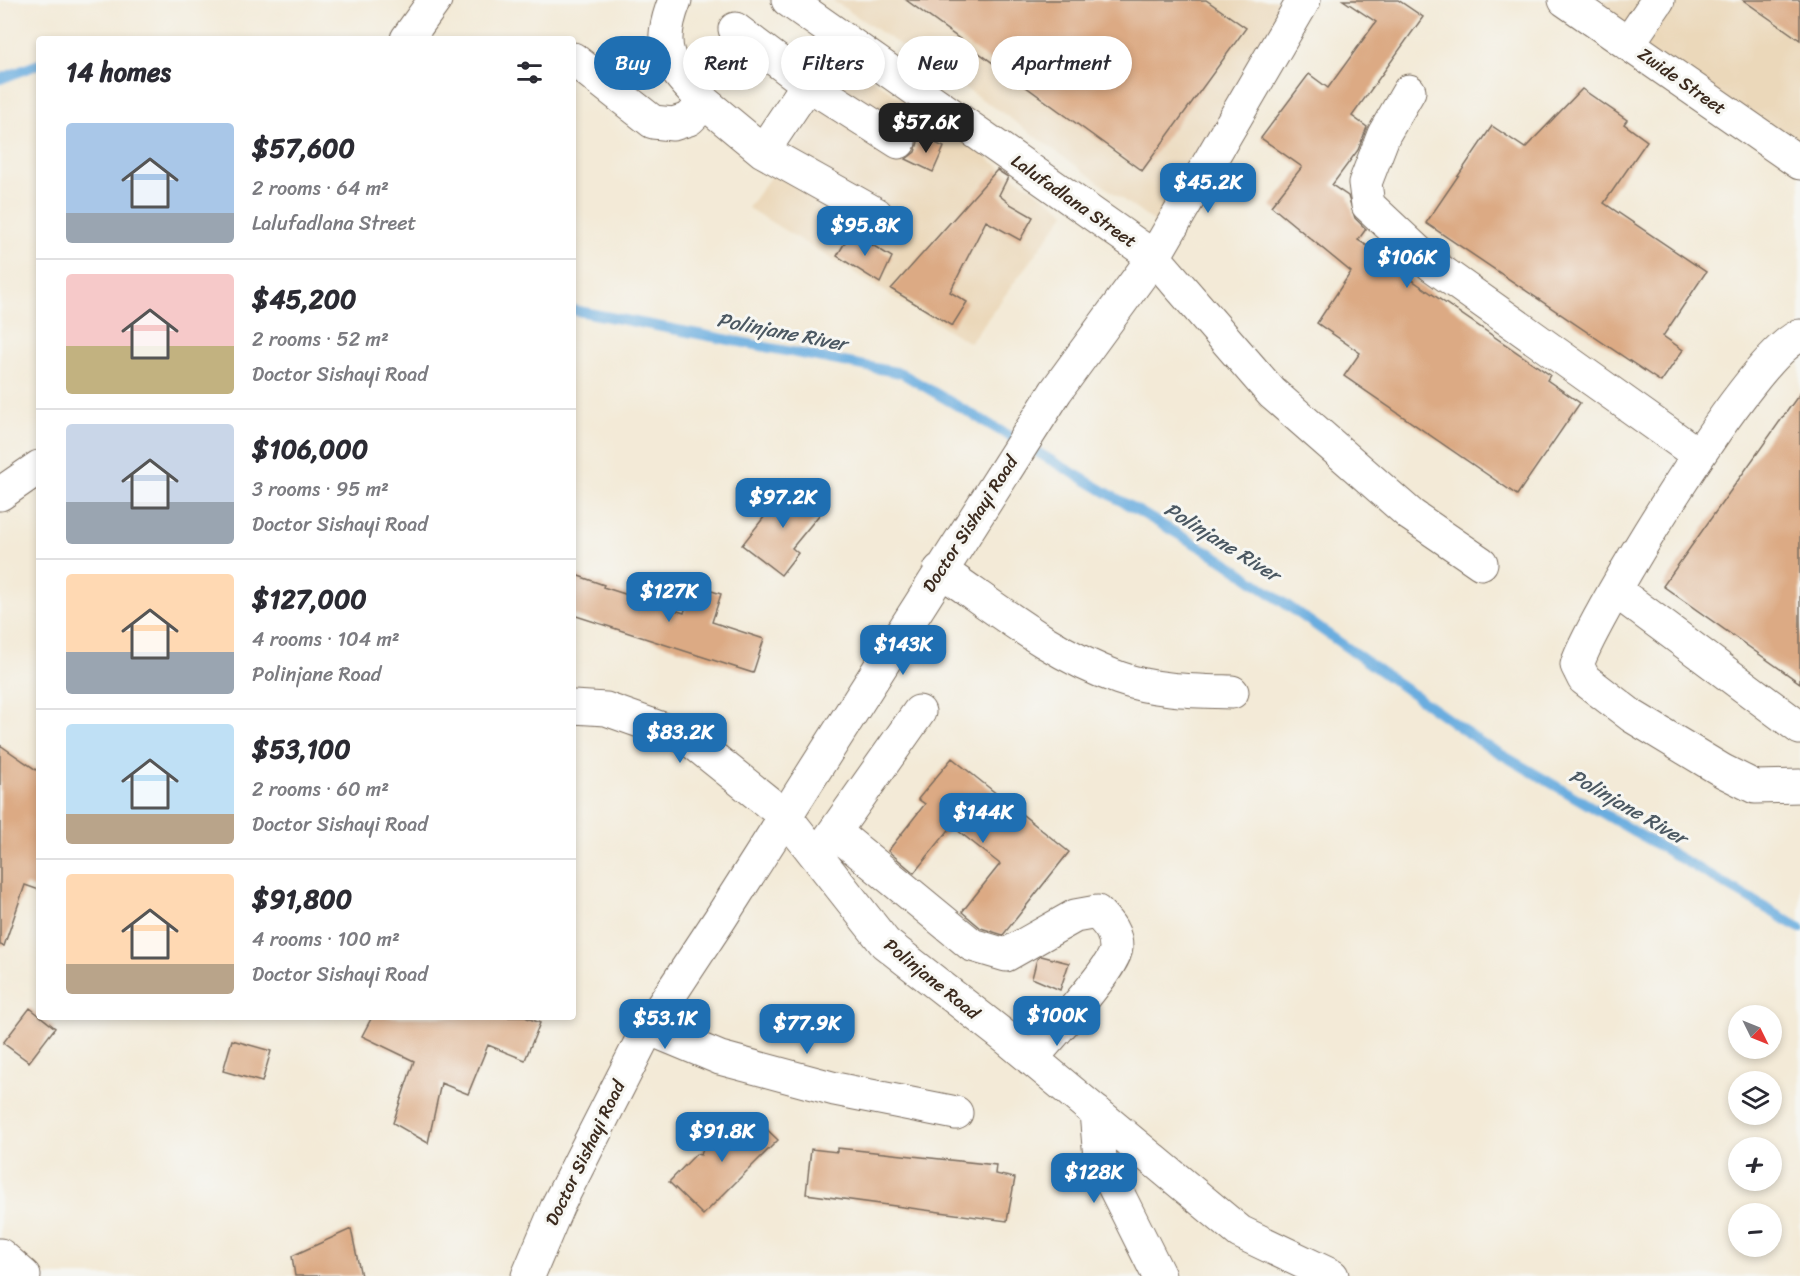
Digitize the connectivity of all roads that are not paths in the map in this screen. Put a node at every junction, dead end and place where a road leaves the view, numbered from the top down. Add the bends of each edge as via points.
1 (435, 0) edge
2 (675, 0) edge
3 (788, 0) edge
4 (1304, 0) edge
5 (1565, 0) edge
6 (1658, 0) edge
7 (1603, 11) edge
8 (735, 29) dead end
9 (409, 36) edge
10 (1628, 44) junction
11 (576, 61) edge
12 (781, 64) edge
13 (804, 90) edge
14 (817, 90) edge
15 (1409, 91) dead end
16 (705, 104) junction
17 (899, 142) dead end
18 (763, 152) junction
19 (1800, 163) edge
20 (876, 214) dead end
21 (1154, 257) junction
22 (1800, 336) edge
23 (1697, 454) junction
24 (36, 469) edge
25 (0, 494) edge
26 (1481, 563) dead end
27 (940, 570) junction
28 (1616, 591) junction
29 (1232, 692) dead end
30 (576, 707) edge
31 (919, 712) dead end
32 (1800, 728) edge
33 (1800, 786) edge
34 (785, 816) junction
35 (826, 844) junction
36 (648, 1028) junction
37 (1031, 1059) junction
38 (1096, 1112) junction
39 (956, 1113) dead end
40 (0, 1255) edge
41 (24, 1276) edge
42 (528, 1276) edge
43 (1159, 1276) edge
44 (1332, 1276) edge

1 - 9 street
2 - 16 street via 665,36 668,55 679,76
3 - 21 street, Lalufadlana Street
4 - 21 street, Doctor Sishayi Road
5 - 7 street, Zwide Street
6 - 10 street
7 - 10 street, Zwide Street
8 - 12 street
10 - 19 street, Zwide Street
11 - 16 street via 653,122 673,124 689,119
13 - 18 street
14 - 17 street
15 - 23 street via 1384,135 1365,183 1368,206 1432,265
16 - 18 street
18 - 20 street
21 - 26 street, Lalufadlana Street via 1272,393 1412,515
21 - 27 street, Doctor Sishayi Road via 1056,391
22 - 23 street via 1791,338 1775,354
23 - 28 street
24 - 25 street
27 - 29 street via 1055,649 1120,679 1175,690
27 - 34 street, Doctor Sishayi Road
28 - 32 street
28 - 33 street via 1581,653 1577,665 1584,679 1632,716 1755,787
30 - 34 street, Polinjane Road via 606,709 688,738
31 - 35 street
34 - 35 street, Polinjane Road
34 - 36 street, Doctor Sishayi Road
35 - 37 street, Polinjane Road via 885,943
35 - 37 street via 972,945 1006,955 1075,916 1097,912 1113,929 1116,949 1104,972
36 - 39 street via 720,1058 800,1080
36 - 42 street, Doctor Sishayi Road via 558,1205
37 - 38 street, Polinjane Road
38 - 43 street via 1100,1158
38 - 44 street, Polinjane Road via 1240,1232
40 - 41 street

